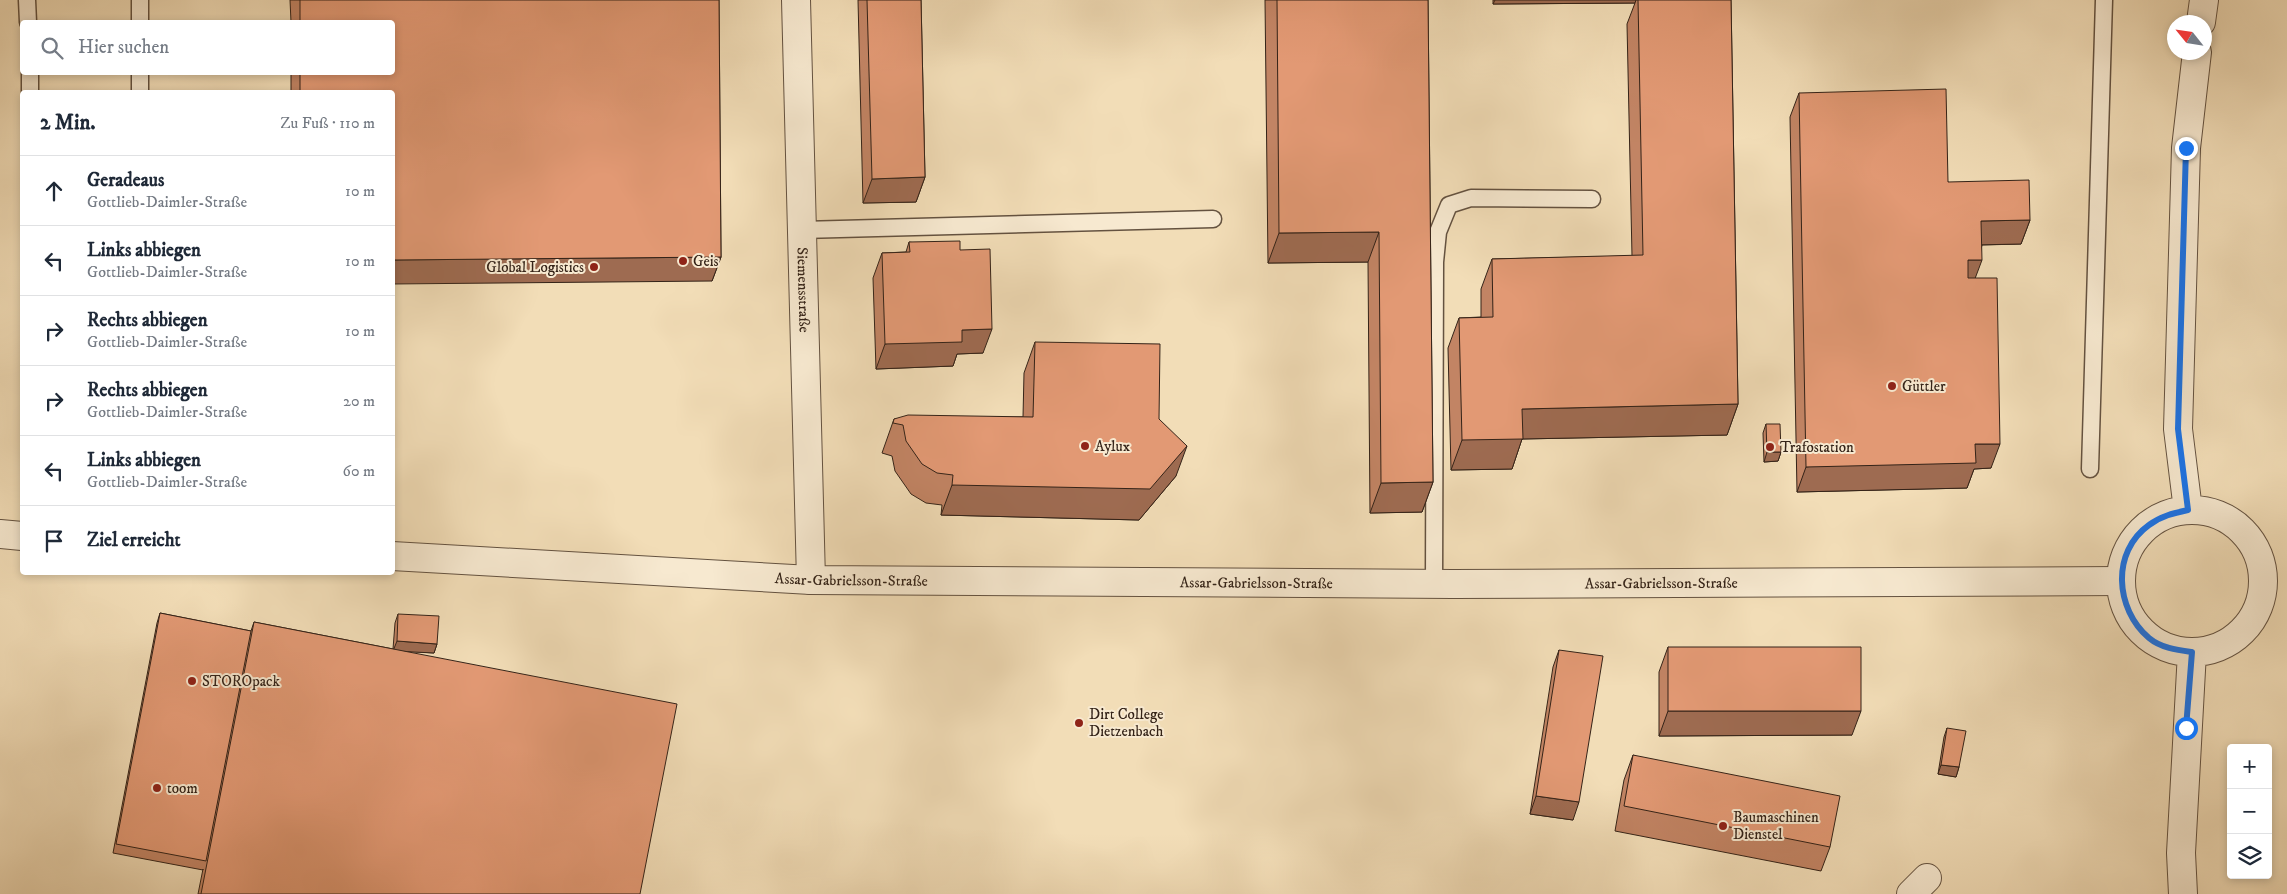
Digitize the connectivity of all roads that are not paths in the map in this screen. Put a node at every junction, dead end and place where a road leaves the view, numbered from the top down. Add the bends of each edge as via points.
1 (27, 0) edge
2 (140, 0) edge
3 (796, 0) edge
4 (2104, 0) edge
5 (2204, 0) edge
6 (2202, 15) edge
7 (28, 20) edge
8 (140, 20) edge
9 (2196, 60) edge
10 (30, 75) edge
11 (140, 75) edge
12 (30, 90) edge
13 (140, 90) edge
14 (1592, 199) dead end
15 (1213, 219) dead end
16 (802, 230) junction
17 (2090, 469) dead end
18 (2188, 510) junction
19 (0, 534) edge
20 (20, 536) edge
21 (395, 556) edge
22 (811, 580) junction
23 (2121, 581) junction
24 (1434, 584) junction
25 (2192, 652) junction
26 (2183, 894) edge

1 - 7 lane
2 - 8 lane
3 - 16 street, Siemensstraße
4 - 17 lane
5 - 6 street
9 - 18 street via 2186,148 2178,429
10 - 12 lane
11 - 13 lane
14 - 24 lane via 1471,198 1449,205 1438,232 1435,262
15 - 16 lane
16 - 22 street, Siemensstraße
18 - 23 street via 2167,514 2148,525 2134,540 2124,560
18 - 25 street via 2209,511 2230,520 2247,535 2258,554 2264,575 2262,598 2242,631 2216,648
19 - 20 street
21 - 22 street, Assar-Gabrielsson-Straße
22 - 24 street, Assar-Gabrielsson-Straße
23 - 24 street, Assar-Gabrielsson-Straße
23 - 25 street via 2124,603 2135,623 2150,639 2170,648
25 - 26 street via 2181,853

